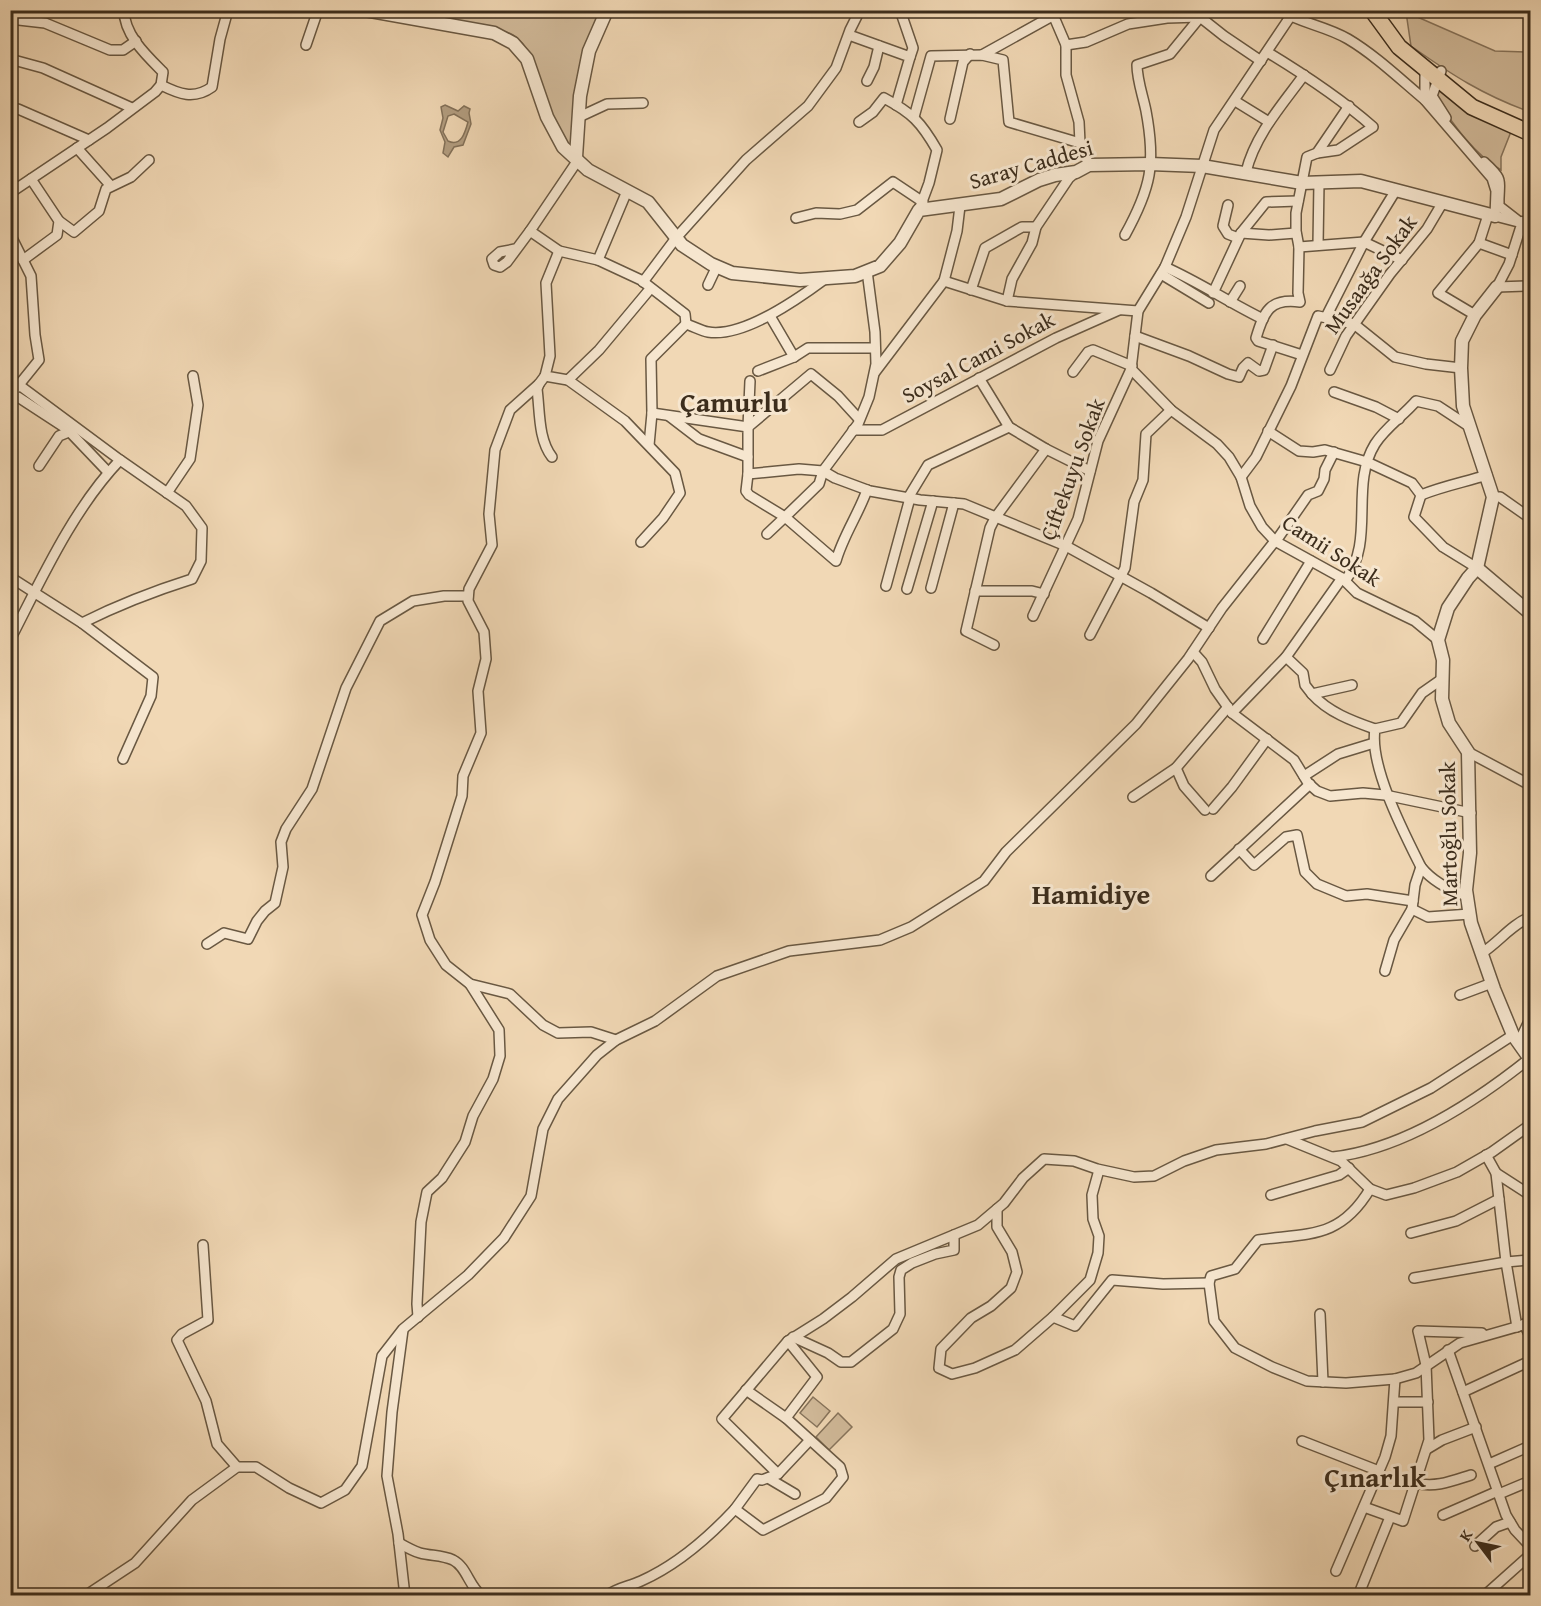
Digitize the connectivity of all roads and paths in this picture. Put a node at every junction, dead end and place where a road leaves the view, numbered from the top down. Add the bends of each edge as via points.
1 (124, 10) edge
2 (228, 10) edge
3 (318, 10) edge
4 (365, 10) edge
5 (607, 10) edge
6 (900, 10) edge
7 (1279, 10) edge
8 (1372, 10) edge
9 (1380, 10) edge
10 (859, 12) dead end
11 (1053, 13) edge
12 (1203, 14) edge
13 (421, 15) edge
14 (1290, 17) junction
15 (10, 19) edge
16 (849, 35) junction
17 (136, 41) junction
18 (306, 45) dead end
19 (1066, 45) junction
20 (879, 46) junction
21 (1267, 52) junction
22 (970, 54) junction
23 (982, 55) junction
24 (910, 57) junction
25 (10, 59) edge
26 (1262, 61) junction
27 (1304, 75) junction
28 (1437, 78) junction
29 (867, 81) dead end
30 (161, 85) junction
31 (1425, 100) junction
32 (1235, 101) junction
33 (643, 103) dead end
34 (896, 105) junction
35 (1349, 105) junction
36 (132, 108) junction
37 (10, 110) edge
38 (579, 117) junction
39 (914, 117) junction
40 (950, 119) dead end
41 (859, 122) dead end
42 (1269, 122) junction
43 (1530, 126) edge
44 (1530, 133) edge
45 (89, 140) junction
46 (1080, 143) junction
47 (75, 149) junction
48 (1317, 153) junction
49 (577, 159) junction
50 (149, 160) dead end
51 (1150, 164) junction
52 (1089, 165) junction
53 (1202, 166) junction
54 (1076, 172) junction
55 (1246, 172) junction
56 (31, 179) junction
57 (1319, 182) junction
58 (1302, 183) junction
59 (109, 188) junction
60 (1396, 190) junction
61 (627, 191) junction
62 (10, 193) edge
63 (1053, 201) junction
64 (1298, 201) junction
65 (1443, 202) junction
66 (1228, 205) dead end
67 (921, 206) junction
68 (960, 206) junction
69 (1052, 214) dead end
70 (1492, 215) junction
71 (796, 218) dead end
72 (59, 221) junction
73 (1526, 224) edge
74 (1035, 227) junction
75 (530, 231) junction
76 (1296, 233) junction
77 (10, 234) edge
78 (1125, 236) dead end
79 (1240, 236) junction
80 (676, 238) junction
81 (1364, 242) junction
82 (1479, 243) junction
83 (1318, 245) junction
84 (1299, 248) junction
85 (515, 249) dead end
86 (559, 251) junction
87 (1512, 255) junction
88 (23, 260) junction
89 (598, 260) junction
90 (1402, 260) junction
91 (717, 266) junction
92 (867, 271) junction
93 (1163, 271) junction
94 (825, 279) junction
95 (944, 281) junction
96 (708, 285) dead end
97 (646, 286) junction
98 (1240, 286) dead end
99 (1530, 286) edge
100 (1497, 287) junction
101 (971, 290) junction
102 (1214, 293) junction
103 (1007, 301) junction
104 (1230, 302) junction
105 (1209, 303) dead end
106 (1120, 309) junction
107 (1138, 311) junction
108 (1475, 315) junction
109 (770, 316) junction
110 (1322, 316) junction
111 (1263, 319) junction
112 (686, 324) junction
113 (1354, 324) junction
114 (1136, 336) junction
115 (1274, 345) junction
116 (875, 348) junction
117 (1302, 355) junction
118 (794, 357) junction
119 (1132, 367) junction
120 (1461, 368) junction
121 (758, 370) dead end
122 (1330, 370) dead end
123 (1073, 372) dead end
124 (873, 374) junction
125 (193, 376) dead end
126 (979, 378) junction
127 (542, 380) junction
128 (568, 380) junction
129 (750, 381) dead end
130 (19, 385) junction
131 (1334, 392) dead end
132 (10, 397) edge
133 (1171, 410) junction
134 (652, 413) junction
135 (667, 415) junction
136 (859, 419) junction
137 (1399, 419) junction
138 (748, 427) junction
139 (1009, 427) junction
140 (1470, 427) junction
141 (853, 430) junction
142 (80, 431) junction
143 (1268, 431) junction
144 (68, 432) junction
145 (649, 445) junction
146 (1046, 450) junction
147 (1334, 452) junction
148 (552, 457) dead end
149 (748, 457) junction
150 (120, 460) junction
151 (1367, 462) junction
152 (39, 466) dead end
153 (823, 471) junction
154 (1090, 471) junction
155 (108, 472) junction
156 (748, 474) junction
157 (1487, 475) junction
158 (1241, 477) junction
159 (867, 490) junction
160 (167, 493) junction
161 (1421, 495) junction
162 (1493, 497) junction
163 (909, 498) junction
164 (933, 501) junction
165 (954, 503) junction
166 (785, 517) junction
167 (995, 518) junction
168 (1530, 518) edge
169 (767, 534) dead end
170 (1276, 541) junction
171 (641, 542) dead end
172 (1066, 546) junction
173 (1311, 561) junction
174 (1477, 568) junction
175 (10, 577) edge
176 (1121, 577) junction
177 (1343, 579) junction
178 (886, 586) dead end
179 (931, 588) dead end
180 (908, 589) dead end
181 (975, 591) junction
182 (34, 594) junction
183 (1044, 594) junction
184 (468, 596) junction
185 (1530, 613) edge
186 (1033, 616) dead end
187 (81, 623) junction
188 (1209, 628) junction
189 (1090, 635) dead end
190 (1263, 639) dead end
191 (10, 640) edge
192 (1438, 640) junction
193 (994, 645) dead end
194 (1193, 652) junction
195 (1286, 657) junction
196 (1442, 679) junction
197 (1352, 685) dead end
198 (1312, 694) junction
199 (1230, 710) junction
200 (1375, 729) junction
201 (1268, 739) junction
202 (1374, 743) junction
203 (1468, 752) junction
204 (123, 759) dead end
205 (1176, 768) junction
206 (1304, 776) junction
207 (1310, 784) junction
208 (1530, 785) edge
209 (1388, 796) junction
210 (1133, 797) dead end
211 (1471, 813) junction
212 (1239, 849) junction
213 (1421, 867) junction
214 (1211, 876) dead end
215 (1467, 896) junction
216 (1412, 905) junction
217 (1470, 914) junction
218 (1530, 918) edge
219 (207, 944) dead end
220 (1482, 953) junction
221 (1385, 971) dead end
222 (1492, 983) junction
223 (470, 984) junction
224 (1460, 995) dead end
225 (1530, 1019) edge
226 (1516, 1039) junction
227 (616, 1040) junction
228 (1530, 1059) edge
229 (1530, 1125) edge
230 (1287, 1139) junction
231 (1486, 1155) junction
232 (1332, 1157) junction
233 (1348, 1168) junction
234 (1099, 1170) junction
235 (1496, 1173) junction
236 (1370, 1189) junction
237 (1271, 1195) dead end
238 (1530, 1195) edge
239 (1499, 1199) junction
240 (997, 1209) junction
241 (1411, 1233) dead end
242 (954, 1235) junction
243 (202, 1245) dead end
244 (1530, 1260) edge
245 (1506, 1262) junction
246 (1414, 1278) dead end
247 (1209, 1283) junction
248 (1320, 1314) dead end
249 (418, 1317) junction
250 (1053, 1317) junction
251 (1524, 1325) edge
252 (403, 1329) junction
253 (1493, 1333) junction
254 (1530, 1336) edge
255 (791, 1339) junction
256 (1448, 1350) junction
257 (1530, 1361) edge
258 (1426, 1365) junction
259 (1395, 1379) junction
260 (1323, 1382) junction
261 (746, 1390) junction
262 (1464, 1392) junction
263 (1394, 1402) junction
264 (1428, 1402) junction
265 (786, 1418) junction
266 (1476, 1426) junction
267 (810, 1440) junction
268 (1302, 1441) dead end
269 (1530, 1446) edge
270 (1426, 1449) junction
271 (1489, 1464) junction
272 (237, 1467) junction
273 (1379, 1471) junction
274 (778, 1474) junction
275 (1471, 1475) dead end
276 (768, 1478) junction
277 (1530, 1481) edge
278 (1415, 1483) junction
279 (1498, 1492) junction
280 (795, 1494) dead end
281 (1364, 1507) junction
282 (735, 1509) junction
283 (1443, 1515) dead end
284 (1390, 1517) junction
285 (1510, 1522) junction
286 (399, 1543) junction
287 (1475, 1546) dead end
288 (1530, 1546) edge
289 (1530, 1555) edge
290 (1336, 1571) dead end
291 (1359, 1595) edge
292 (86, 1596) edge
293 (405, 1596) edge
294 (482, 1596) edge
295 (606, 1596) edge
296 (1484, 1596) edge

1 - 17 street
2 - 30 street via 212,87 204,93 180,95
3 - 18 street
4 - 13 street
5 - 38 street via 589,51
6 - 24 street via 913,48
7 - 14 street
8 - 28 main road via 1399,47
9 - 28 main road
10 - 16 street
11 - 19 street
11 - 23 street
12 - 19 street via 1128,24 1086,42
12 - 26 street via 1224,36
12 - 51 street via 1170,54 1137,65
13 - 49 street via 494,33 513,43 526,59 547,117 563,147
14 - 21 street, Çiftekuyu Sokak
14 - 31 street via 1347,39
15 - 17 street via 45,22 110,50 123,50
16 - 20 street
16 - 80 street via 836,68 808,106 746,160
17 - 30 street via 163,72
19 - 46 street via 1065,75 1079,122
20 - 24 street
20 - 29 street
21 - 26 street, Çiftekuyu Sokak
21 - 27 street
22 - 23 street
22 - 39 street via 931,56
22 - 40 street via 963,62
23 - 46 street via 1003,60 1009,122
24 - 34 street
25 - 36 street via 43,68
26 - 32 street, Çiftekuyu Sokak
27 - 35 street
27 - 42 street
28 - 31 street
28 - 43 main road
28 - 44 main road via 1472,107
28 - 73 street via 1432,96 1450,125 1501,180 1499,206
30 - 36 street
31 - 70 street via 1492,178 1496,191
32 - 42 street
32 - 53 street, Çiftekuyu Sokak via 1214,130
33 - 38 street via 607,104
34 - 39 street
34 - 41 street via 884,98
35 - 48 street
35 - 48 street via 1373,127 1338,150
36 - 45 street
37 - 45 street via 18,109
38 - 49 street
39 - 67 street via 937,150
42 - 55 street via 1254,147
45 - 47 street
46 - 52 street
47 - 56 street
47 - 59 street
48 - 58 street via 1307,156
49 - 61 street via 588,170
49 - 75 street
50 - 59 street via 131,177
51 - 52 street, Saray Caddesi
51 - 53 street, Saray Caddesi
51 - 78 street via 1143,202
52 - 54 street, Saray Caddesi
53 - 55 street, Saray Caddesi
53 - 93 street, Çiftekuyu Sokak
54 - 63 street
54 - 68 street, Saray Caddesi via 1039,180 1001,199
55 - 58 street, Saray Caddesi
56 - 62 street
56 - 72 street
57 - 58 street, Saray Caddesi
57 - 60 street, Saray Caddesi via 1361,180
57 - 83 street
58 - 64 street
59 - 72 street via 99,211 74,232
60 - 65 street, Saray Caddesi
60 - 81 street
61 - 80 street via 648,202
61 - 89 street
63 - 69 street
63 - 74 street
64 - 76 street
64 - 79 street via 1266,202
65 - 70 street, Saray Caddesi
65 - 90 street, Musaağa Sokak
66 - 79 street via 1223,226 1228,234
67 - 68 street, Saray Caddesi
67 - 71 street via 893,182 856,210
67 - 92 street via 900,243 880,266
68 - 95 street
70 - 73 street
70 - 82 street
72 - 88 street via 57,235
73 - 87 street
74 - 101 street via 1022,227 985,248
74 - 103 street via 1032,243 1012,279
75 - 85 street
75 - 86 street
76 - 79 street
76 - 84 street
77 - 88 street
79 - 102 street
80 - 91 street via 682,246
80 - 97 street
81 - 83 street
81 - 90 street
81 - 110 street
82 - 87 street
82 - 108 street via 1438,293
83 - 84 street
84 - 111 street via 1300,302 1285,300 1276,304
86 - 89 street
86 - 127 street via 546,283 550,356
87 - 100 street
88 - 130 street via 31,276 39,360
89 - 97 street
90 - 113 street, Musaağa Sokak
91 - 94 street via 747,276
91 - 96 street
92 - 94 street
92 - 116 street
93 - 102 street via 1186,277
93 - 105 street
93 - 107 street, Çiftekuyu Sokak
94 - 109 street
95 - 101 street
95 - 124 street
97 - 112 street via 685,314
97 - 128 street via 633,311
98 - 104 street
99 - 100 street
100 - 108 street
101 - 103 street
102 - 104 street
103 - 106 street
104 - 111 street
106 - 107 street
106 - 126 street, Soysal Cami Sokak
107 - 114 street, Çiftekuyu Sokak
108 - 120 street via 1462,341
109 - 112 street via 726,332 707,332
109 - 118 street
110 - 113 street
110 - 117 street
111 - 115 street via 1256,338
112 - 134 street via 651,358
113 - 120 street via 1395,357
113 - 122 street, Musaağa Sokak
114 - 115 street via 1239,377 1248,363 1264,370
114 - 119 street, Çiftekuyu Sokak
115 - 117 street
116 - 118 street via 808,348
116 - 124 street
117 - 143 street
118 - 121 street
119 - 123 street via 1093,350
119 - 133 street, Camii Sokak
119 - 154 street, Çiftekuyu Sokak via 1098,441
120 - 140 street via 1463,406
124 - 136 street
125 - 160 street via 198,405 190,459
126 - 139 street
126 - 141 street, Soysal Cami Sokak via 882,430
127 - 128 street
127 - 148 street via 537,389 543,436
127 - 184 street via 510,410 501,429 495,450 489,514 492,544
128 - 145 street via 625,421
129 - 138 street
130 - 132 street
130 - 142 street
131 - 137 street via 1376,406
132 - 144 street via 18,397
133 - 158 street, Camii Sokak via 1217,444
133 - 176 street via 1146,434 1143,480 1134,502
134 - 135 street
134 - 145 street
135 - 138 street
135 - 149 street via 699,439
136 - 138 street via 811,374
136 - 141 street
137 - 140 street via 1416,401 1426,402
137 - 151 street via 1375,445
138 - 149 street
139 - 146 street
139 - 163 street via 928,465
140 - 157 street
141 - 153 street
142 - 144 street
142 - 150 street
143 - 147 street via 1299,451
143 - 158 street
144 - 152 street via 59,436
144 - 155 street
145 - 171 street via 675,473 680,493
146 - 154 street
146 - 167 street
147 - 151 street
147 - 170 street via 1318,491 1308,495
149 - 156 street
150 - 155 street
150 - 160 street
151 - 161 street via 1412,483
151 - 177 street via 1360,551 1353,571
153 - 156 street
153 - 159 street
153 - 166 street via 819,484
154 - 172 street, Çiftekuyu Sokak via 1084,501
155 - 182 street via 60,542
156 - 166 street via 749,495
157 - 161 street
157 - 162 street
158 - 170 street, Camii Sokak via 1250,506
159 - 163 street
159 - 166 street via 836,561
160 - 187 street via 186,506 202,528 201,561 192,579 151,592
161 - 174 street via 1414,517 1443,547
162 - 168 street via 1500,497
162 - 174 street
163 - 164 street
163 - 178 street
164 - 165 street
164 - 180 street
165 - 167 street
165 - 179 street
166 - 169 street
167 - 172 street
167 - 181 street
170 - 173 street, Camii Sokak
170 - 188 street
172 - 176 street
172 - 183 street, Çiftekuyu Sokak
173 - 177 street, Camii Sokak
173 - 190 street
174 - 185 street
174 - 192 street via 1448,608
175 - 182 street
176 - 188 street
176 - 189 street
177 - 192 street, Camii Sokak via 1358,593 1415,621
177 - 195 street
181 - 183 street
181 - 193 street via 966,631
182 - 187 street
182 - 191 street
183 - 186 street, Çiftekuyu Sokak
184 - 219 street via 413,601 380,621 346,688 312,789 281,842 283,867 275,903 257,921 248,939 224,933
184 - 223 street via 484,632 486,658 478,691 481,733 463,776 462,796 422,915 430,940 446,965
187 - 204 street via 153,677 151,696
188 - 194 street
192 - 196 street, Martoğlu Sokak
194 - 199 street
194 - 227 street via 1137,724 1006,852 984,881 911,927 880,940 789,951 717,975 655,1021
195 - 198 street via 1303,673
195 - 199 street
196 - 200 street via 1422,693 1401,723
196 - 203 street, Martoğlu Sokak via 1442,699 1449,723
197 - 198 street
198 - 200 street via 1340,714
199 - 201 street
199 - 205 street
200 - 202 street
201 - 205 street via 1232,787 1209,809 1184,786
201 - 206 street via 1294,760
202 - 206 street via 1338,754
202 - 209 street
203 - 208 street
203 - 211 street, Martoğlu Sokak
205 - 210 street
206 - 207 street
207 - 209 street via 1329,796
207 - 212 street
209 - 211 street
209 - 213 street
211 - 215 street, Martoğlu Sokak
212 - 214 street
212 - 216 street via 1254,865 1286,837 1297,835 1305,872 1317,884 1346,896 1367,894
213 - 215 street via 1450,890
213 - 216 street
215 - 217 street, Martoğlu Sokak
216 - 217 street via 1428,917
216 - 221 street via 1394,940
217 - 220 street, Martoğlu Sokak
218 - 220 street via 1507,931
220 - 222 street, Martoğlu Sokak
222 - 224 street
222 - 226 street, Martoğlu Sokak
223 - 227 street via 510,994 543,1025 558,1033 591,1032
223 - 249 street via 499,1030 500,1056 465,1142 442,1178 427,1192 421,1222
225 - 226 street
226 - 228 street, Martoğlu Sokak
226 - 230 street via 1362,1122
227 - 249 street via 597,1055 558,1099 543,1129 531,1196 504,1238
228 - 232 street via 1494,1087 1400,1139
229 - 231 street
230 - 232 street
230 - 234 street via 1216,1150 1154,1176 1134,1177
231 - 235 street
231 - 236 street via 1457,1172 1414,1188 1386,1195
232 - 233 street
233 - 236 street
233 - 237 street via 1339,1175
234 - 240 street via 1074,1161 1044,1159
234 - 250 street via 1092,1195 1098,1253 1090,1280
235 - 238 street
235 - 239 street
236 - 247 street via 1344,1221 1322,1232 1258,1240 1235,1269 1211,1276
239 - 241 street via 1456,1221
239 - 245 street
240 - 242 street via 978,1225
240 - 250 street via 996,1227 1012,1252 1017,1272 1011,1288 971,1318 941,1348 939,1368 952,1374 985,1364 1015,1350
242 - 255 street via 896,1259 845,1303
242 - 255 street via 954,1250 934,1254 901,1270 900,1314 893,1329 851,1362 841,1362
243 - 272 street via 208,1320 177,1340 206,1401 217,1444
244 - 245 street
245 - 246 street
245 - 251 street
247 - 250 street via 1112,1280 1075,1326
247 - 260 street via 1214,1321 1235,1348 1307,1381
248 - 260 street
249 - 252 street
251 - 253 street
251 - 254 street
252 - 272 street via 382,1356 362,1466 345,1490 321,1503 256,1467
252 - 286 street via 387,1476
253 - 256 street via 1460,1342
253 - 258 street via 1418,1331
255 - 261 street
255 - 265 street via 817,1377
256 - 258 street
256 - 262 street
257 - 262 street
258 - 259 street via 1416,1373
258 - 264 street
259 - 260 street
259 - 263 street
261 - 265 street
261 - 274 street via 722,1419
262 - 266 street
263 - 264 street
263 - 273 street via 1391,1436
264 - 270 street
265 - 267 street
266 - 270 street
266 - 271 street
267 - 274 street
267 - 282 street via 840,1467 843,1477 826,1498 763,1530
268 - 273 street
269 - 271 street
270 - 278 street
271 - 279 street
272 - 292 street via 192,1500 135,1563
273 - 281 street
274 - 276 street
275 - 278 street via 1429,1486
276 - 280 street
276 - 282 street via 757,1479
277 - 279 street
278 - 284 street via 1403,1521
279 - 283 street
279 - 285 street
281 - 284 street
281 - 290 street
282 - 295 street via 702,1542 639,1582
284 - 291 street
285 - 287 street via 1496,1527
285 - 288 street
286 - 293 street
286 - 294 street via 421,1554 454,1560
289 - 296 street

